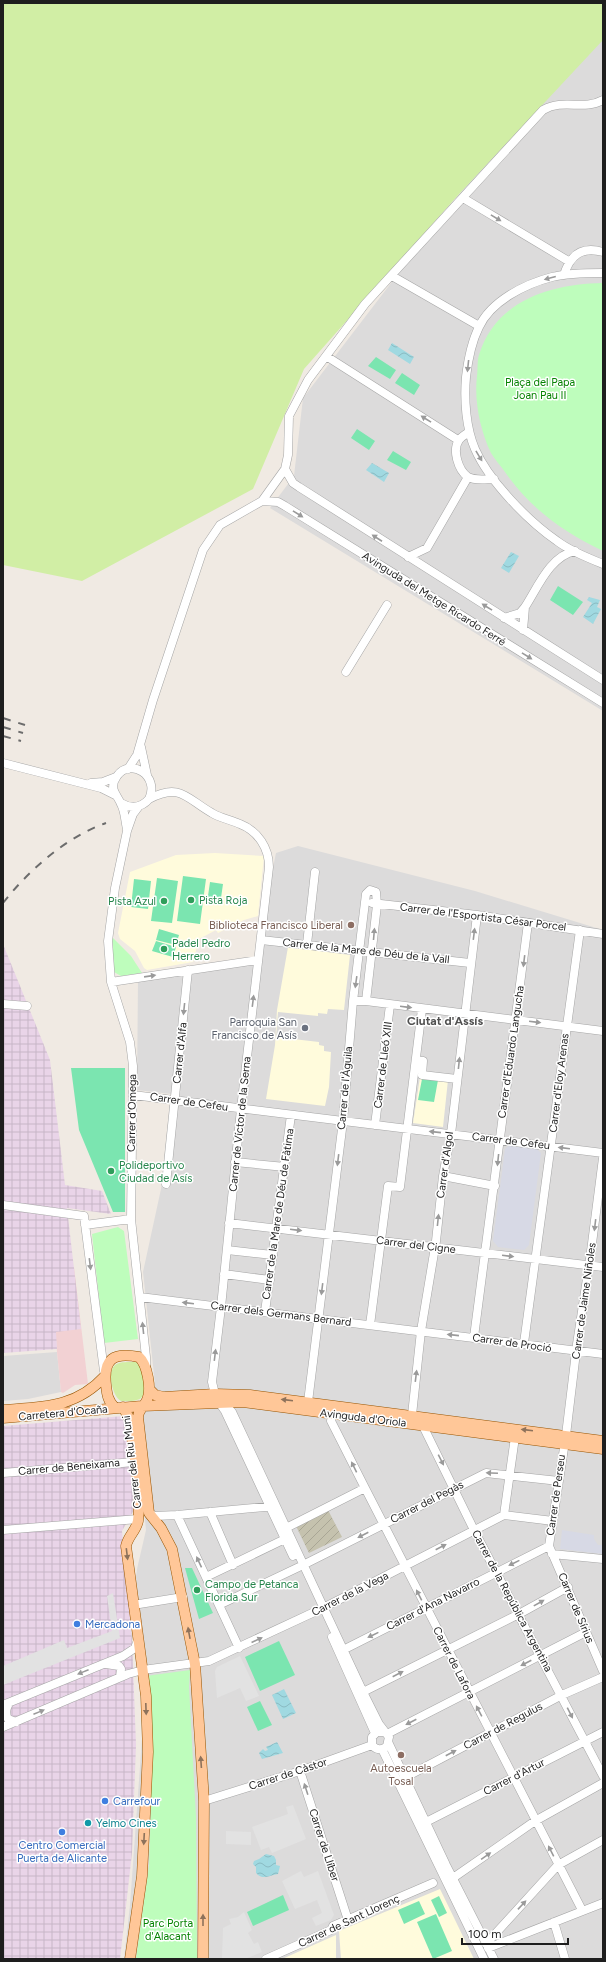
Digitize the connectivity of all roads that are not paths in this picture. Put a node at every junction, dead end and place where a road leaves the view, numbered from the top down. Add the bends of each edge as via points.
1 (603, 100) edge
2 (463, 198) junction
3 (603, 252) edge
4 (570, 262) junction
5 (603, 273) edge
6 (564, 275) junction
7 (392, 276) junction
8 (479, 326) junction
9 (326, 356) junction
10 (469, 432) junction
11 (458, 440) junction
12 (285, 469) junction
13 (468, 477) junction
14 (494, 479) junction
15 (262, 501) junction
16 (557, 541) junction
17 (575, 551) junction
18 (408, 557) junction
19 (603, 564) edge
20 (552, 565) junction
21 (387, 605) dead end
22 (525, 607) junction
23 (504, 618) junction
24 (524, 630) junction
25 (346, 672) dead end
26 (603, 680) edge
27 (603, 703) edge
28 (141, 742) junction
29 (3, 763) edge
30 (128, 769) junction
31 (116, 777) junction
32 (149, 778) junction
33 (80, 783) junction
34 (174, 792) junction
35 (114, 794) junction
36 (149, 798) junction
37 (121, 803) junction
38 (139, 806) junction
39 (127, 832) junction
40 (315, 872) dead end
41 (377, 904) junction
42 (365, 908) junction
43 (477, 915) junction
44 (528, 923) junction
45 (580, 930) junction
46 (603, 934) edge
47 (261, 940) junction
48 (306, 944) junction
49 (360, 950) junction
50 (372, 952) junction
51 (258, 960) junction
52 (470, 963) junction
53 (188, 970) junction
54 (111, 982) junction
55 (353, 1001) junction
56 (366, 1001) junction
57 (3, 1004) edge
58 (390, 1005) junction
59 (26, 1006) dead end
60 (422, 1009) junction
61 (464, 1014) junction
62 (517, 1020) junction
63 (566, 1026) junction
64 (603, 1031) edge
65 (417, 1060) junction
66 (457, 1079) junction
67 (133, 1095) junction
68 (175, 1101) junction
69 (241, 1109) junction
70 (291, 1115) junction
71 (343, 1121) junction
72 (375, 1125) junction
73 (406, 1129) junction
74 (451, 1134) junction
75 (500, 1140) junction
76 (550, 1146) junction
77 (603, 1152) edge
78 (603, 1158) edge
79 (235, 1162) junction
80 (285, 1167) junction
81 (443, 1176) junction
82 (166, 1184) dead end
83 (495, 1186) junction
84 (3, 1205) edge
85 (131, 1219) junction
86 (229, 1223) junction
87 (85, 1225) junction
88 (277, 1228) junction
89 (329, 1235) junction
90 (381, 1240) junction
91 (434, 1247) junction
92 (227, 1250) junction
93 (486, 1254) junction
94 (273, 1255) junction
95 (535, 1259) junction
96 (588, 1266) junction
97 (603, 1267) edge
98 (224, 1274) junction
99 (270, 1280) junction
100 (140, 1297) junction
101 (221, 1307) junction
102 (265, 1312) junction
103 (318, 1319) junction
104 (370, 1325) junction
105 (421, 1331) junction
106 (474, 1337) junction
107 (524, 1343) junction
108 (576, 1352) junction
109 (603, 1354) edge
110 (146, 1367) junction
111 (105, 1374) junction
112 (149, 1389) junction
113 (218, 1399) junction
114 (308, 1402) junction
115 (142, 1406) junction
116 (119, 1407) junction
117 (233, 1407) junction
118 (3, 1410) edge
119 (332, 1414) junction
120 (412, 1415) junction
121 (3, 1418) edge
122 (423, 1426) junction
123 (515, 1437) junction
124 (565, 1440) junction
125 (603, 1441) edge
126 (603, 1449) edge
127 (134, 1462) junction
128 (3, 1473) edge
129 (510, 1474) junction
130 (559, 1481) junction
131 (364, 1488) junction
132 (454, 1488) junction
133 (273, 1507) junction
134 (210, 1512) junction
135 (177, 1515) junction
136 (504, 1515) junction
137 (151, 1516) junction
138 (138, 1519) junction
139 (553, 1521) junction
140 (116, 1522) junction
141 (383, 1525) junction
142 (286, 1528) junction
143 (3, 1530) edge
144 (474, 1530) junction
145 (128, 1539) junction
146 (285, 1539) junction
147 (551, 1550) junction
148 (603, 1559) edge
149 (233, 1565) junction
150 (301, 1566) junction
151 (404, 1566) junction
152 (497, 1571) junction
153 (206, 1577) junction
154 (568, 1587) junction
155 (183, 1597) junction
156 (134, 1605) junction
157 (219, 1605) junction
158 (321, 1609) junction
159 (426, 1609) junction
160 (519, 1614) junction
161 (586, 1632) junction
162 (138, 1640) junction
163 (239, 1648) junction
164 (448, 1649) junction
165 (342, 1651) junction
166 (540, 1656) junction
167 (104, 1664) junction
168 (194, 1664) junction
169 (143, 1670) junction
170 (603, 1670) edge
171 (120, 1677) junction
172 (603, 1677) edge
173 (363, 1692) junction
174 (469, 1692) junction
175 (562, 1695) junction
176 (6, 1704) edge
177 (16, 1722) junction
178 (3, 1727) edge
179 (490, 1732) junction
180 (603, 1732) edge
181 (382, 1733) junction
182 (585, 1742) junction
183 (372, 1745) junction
184 (385, 1747) junction
185 (300, 1771) junction
186 (603, 1776) edge
187 (404, 1778) junction
188 (513, 1778) junction
189 (603, 1783) edge
190 (204, 1801) junction
191 (535, 1821) junction
192 (426, 1822) junction
193 (603, 1840) edge
194 (558, 1865) junction
195 (442, 1872) junction
196 (454, 1878) junction
197 (433, 1882) dead end
198 (603, 1902) edge
199 (582, 1910) junction
200 (348, 1920) junction
201 (554, 1922) junction
202 (487, 1946) junction
203 (130, 1959) edge
204 (203, 1959) edge
205 (266, 1959) edge
206 (485, 1959) edge
207 (494, 1959) edge
208 (565, 1959) edge

1 - 2 street via 590,104 559,103 543,110
2 -> 4 street
2 - 7 street
3 - 4 street via 594,249 581,252
4 - 6 street
5 - 6 street
6 -> 8 street via 528,284 492,308
7 - 8 street
7 - 9 street via 365,304
8 -> 10 street via 469,354 466,386
11 -> 9 street
9 - 12 street via 308,380 289,416
10 - 11 street
10 -> 14 street via 475,450
11 - 13 street via 458,463
12 - 15 street
18 -> 12 street, Avinguda del Metge Ricardo Ferré via 292,483
13 - 14 street
13 - 18 street via 427,548
14 - 16 street via 529,518
15 -> 27 street, Avinguda del Metge Ricardo Ferré via 278,502 285,506
15 - 28 street via 220,525 203,550
16 - 17 street
16 - 20 street
17 - 19 street
17 - 20 street via 561,555
23 -> 18 street, Avinguda del Metge Ricardo Ferré
20 - 22 street
21 - 25 street
22 - 23 street via 515,615
22 - 24 street
23 - 24 street, Avinguda del Metge Ricardo Ferré
24 - 26 street, Avinguda del Metge Ricardo Ferré
28 - 30 street via 137,755
28 - 32 street
29 - 33 street
30 - 31 street
30 - 32 street via 138,770
31 - 33 street via 103,782
31 - 35 street
32 - 34 street
32 - 36 street via 152,790
33 - 35 street
34 - 36 street via 163,792
34 - 47 street, Carrer de Víctor de la Serna via 195,800 212,813 242,824 263,843 268,854 269,867
35 - 37 street
36 - 38 street
37 - 38 street
37 - 39 street
38 - 39 street, Carrer d'Omega via 133,814
39 - 54 street, Carrer d'Omega via 110,915 108,941
40 - 48 street
41 - 42 street, Carrer de l'Esportista César Porcel via 369,904
41 - 42 street, Carrer de l'Àguila via 376,892 368,891
41 - 43 street, Carrer de l'Esportista César Porcel
50 -> 41 street
42 - 49 street, Carrer de l'Àguila
43 - 44 street, Carrer de l'Esportista César Porcel
52 -> 43 street, Carrer d'Algol
44 - 45 street, Carrer de l'Esportista César Porcel
44 -> 62 street, Carrer d'Eduardo Langucha
45 - 46 street, Carrer de l'Esportista César Porcel
45 - 63 street, Carrer d'Eloy Arenas
47 - 48 street, Carrer de la Mare de Déu de la Vall
47 - 51 street, Carrer de Víctor de la Serna
48 - 49 street, Carrer de la Mare de Déu de la Vall
49 - 50 street, Carrer de la Mare de Déu de la Vall
49 -> 55 street, Carrer de l'Àguila
50 - 52 street, Carrer de la Mare de Déu de la Vall
50 - 56 street
51 - 53 street
69 -> 51 street, Carrer de Víctor de la Serna
52 - 61 street, Carrer d'Algol
54 -> 53 street
53 -> 68 street, Carrer d'Alfa
54 - 67 street, Carrer d'Omega via 130,1042
55 - 56 street
55 - 71 street, Carrer de l'Àguila
56 - 58 street
57 - 59 street
58 -> 60 street
58 - 72 street, Carrer de Lleó XIII
60 - 61 street
60 - 65 street
61 - 62 street
66 -> 61 street, Carrer d'Algol
62 -> 63 street
62 - 75 street, Carrer d'Eduardo Langucha
63 - 64 street
63 - 76 street, Carrer d'Eloy Arenas
65 - 66 street via 423,1061 422,1075
65 - 73 street
66 - 74 street, Carrer d'Algol
67 - 68 street, Carrer de Cefeu
67 - 85 street, Carrer d'Omega
68 - 69 street, Carrer de Cefeu
68 - 82 street, Carrer d'Alfa
69 - 70 street, Carrer de Cefeu
69 - 79 street, Carrer de Víctor de la Serna
70 - 71 street, Carrer de Cefeu
70 - 80 street, Carrer de la Mare de Déu de Fàtima
71 - 72 street, Carrer de Cefeu
71 -> 89 street, Carrer de l'Àguila
72 - 73 street, Carrer de Cefeu
74 -> 73 street, Carrer de Cefeu
73 - 90 street via 400,1187 388,1186
74 - 75 street, Carrer de Cefeu
74 - 81 street, Carrer d'Algol
75 - 76 street, Carrer de Cefeu
75 -> 83 street, Carrer d'Eduardo Langucha
77 -> 76 street, Carrer de Cefeu
76 - 95 street, Carrer d'Eloy Arenas
78 -> 96 street, Carrer de Jaime Niñoles
79 - 80 street
79 - 86 street, Carrer de Víctor de la Serna
80 - 88 street, Carrer de la Mare de Déu de Fàtima
81 - 83 street
91 -> 81 street, Carrer d'Algol
83 - 93 street, Carrer d'Eduardo Langucha
84 - 87 street via 84,1216
85 - 87 street
85 - 100 street, Carrer d'Omega
86 - 88 street, Carrer del Cigne
86 - 92 street, Carrer de Víctor de la Serna
87 -> 111 street
88 -> 89 street, Carrer del Cigne
88 - 94 street, Carrer de la Mare de Déu de Fàtima
89 - 90 street, Carrer del Cigne
89 -> 103 street, Carrer de l'Àguila
90 - 91 street, Carrer del Cigne
90 - 104 street
91 - 93 street, Carrer del Cigne
91 - 105 street, Carrer d'Algol
92 - 94 street
92 - 98 street, Carrer de Víctor de la Serna
93 -> 95 street, Carrer del Cigne
93 - 106 street, Carrer d'Eduardo Langucha
94 - 99 street, Carrer de la Mare de Déu de Fàtima
95 - 96 street, Carrer del Cigne
95 - 107 street, Carrer d'Eloy Arenas
96 - 97 street, Carrer del Cigne
96 - 108 street, Carrer de Jaime Niñoles
98 - 99 street
98 - 101 street, Carrer de Víctor de la Serna
99 - 102 street, Carrer de la Mare de Déu de Fàtima
101 -> 100 street, Carrer dels Germans Bernard
110 -> 100 street, Carrer d'Omega
101 - 102 street, Carrer dels Germans Bernard
113 -> 101 street, Carrer de Víctor de la Serna via 212,1382
102 - 103 street, Carrer dels Germans Bernard
103 - 104 street, Carrer dels Germans Bernard
103 - 114 street, Carrer de l'Àguila
104 - 105 street, Carrer dels Germans Bernard
106 -> 105 street, Carrer de Proció
120 -> 105 street, Carrer d'Algol
106 - 107 street, Carrer de Proció
107 - 108 street, Carrer de Proció
108 - 109 street, Carrer de Proció
108 - 124 street, Carrer de Jaime Niñoles
110 - 111 main road via 139,1357 124,1356 109,1362
110 - 112 main road, Carrer d'Omega
111 - 116 main road via 107,1398
111 - 118 main road, Carretera d'Ocaña via 89,1392 62,1404
112 - 113 main road, Avinguda d'Oriola via 155,1395 164,1398
112 - 115 main road via 147,1400
114 -> 113 main road, Avinguda d'Oriola via 250,1395
113 - 115 main road, Avinguda d'Oriola
113 - 117 main road, Avinguda d'Oriola
113 - 133 street
114 - 120 main road, Avinguda d'Oriola
115 - 116 main road, Avinguda d'Oriola
115 - 137 main road, Carrer del Riu Muni via 138,1417
116 - 121 main road, Carretera d'Ocaña
116 - 127 main road, Carrer del Riu Muni via 129,1418
117 - 119 main road, Avinguda d'Oriola
117 - 133 street
119 - 122 main road, Avinguda d'Oriola
131 -> 119 street, Carrer de Lafora via 331,1421
124 -> 120 main road, Avinguda d'Oriola
122 - 123 main road, Avinguda d'Oriola
122 -> 132 street, Carrer de la República Argentina
123 - 124 main road, Avinguda d'Oriola
123 - 129 street
124 - 125 main road, Avinguda d'Oriola
124 - 126 main road, Avinguda d'Oriola
124 - 130 street, Carrer de Perseu
127 - 128 street, Carrer de Beneixama
127 - 138 main road, Carrer del Riu Muni
129 - 130 street, Carrer del Pegàs
129 -> 132 street, Carrer del Pegàs via 486,1473
129 - 136 street
130 - 139 street, Carrer de Perseu
131 - 141 street, Carrer de Lafora
131 - 142 street
132 - 141 street, Carrer del Pegàs
132 - 144 street, Carrer de la República Argentina
133 - 134 street
133 - 142 street
133 - 146 street
134 - 135 street
134 - 149 street
135 - 137 street
153 -> 135 street
136 - 139 street
136 - 144 street, Carrer de la Vega
137 - 138 main road
137 - 155 main road via 162,1528 172,1549
138 - 140 street
138 - 145 main road
139 - 147 street, Carrer de Perseu
140 - 143 street
140 - 145 street via 129,1525
141 -> 150 street, Carrer del Pegàs
141 - 151 street, Carrer de Lafora
142 - 150 street
151 -> 144 street, Carrer de la Vega
144 - 152 street, Carrer de la República Argentina
145 -> 156 main road via 126,1546
146 - 149 street
146 - 150 street
147 - 148 street
147 -> 152 street, Carrer d'Ana Navarro
147 - 154 street, Carrer de Sírius
149 - 153 street
150 - 157 street, Carrer del Pegàs
150 - 158 street
151 - 158 street, Carrer de la Vega
159 -> 151 street, Carrer de Lafora
152 - 159 street, Carrer d'Ana Navarro
152 - 160 street, Carrer de la República Argentina
153 - 157 street
160 -> 154 street
154 - 161 street, Carrer de Sírius
155 - 156 street
168 -> 155 main road
156 - 162 main road
157 - 163 street
163 -> 158 street, Carrer de la Vega
158 - 165 street
159 - 164 street, Carrer de Lafora
159 -> 165 street, Carrer d'Ana Navarro
160 - 164 street
160 - 166 street, Carrer de la República Argentina
161 - 166 street
161 - 170 street, Carrer de Sírius
162 - 167 street via 135,1648
162 - 169 main road
163 - 168 street, Carrer de la Vega via 209,1661
173 -> 164 street
164 - 174 street, Carrer de Lafora
165 - 173 street
165 - 181 street
166 -> 174 street
166 - 175 street, Carrer de la República Argentina
167 - 171 street via 118,1666 121,1669
167 -> 176 street
168 - 169 street, Carrer de la Vega
190 -> 168 main road
169 - 171 street, Carrer de la Vega
169 -> 203 main road via 148,1752 146,1804 142,1876
177 -> 171 street, Carrer de la Vega
172 - 175 street, Carrer de Regulus
173 - 181 street
179 -> 174 street, Carrer de Lafora
174 -> 181 street
175 - 179 street, Carrer de Regulus
175 -> 182 street, Carrer de la República Argentina
176 - 177 street via 8,1719
177 - 178 street, Carrer de la Vega
187 -> 179 street, Carrer de Regulus
179 - 188 street, Carrer de Lafora
180 - 182 street, Carrer d'Artur
181 - 183 street via 371,1740
181 - 184 street
182 - 186 street, Carrer de la República Argentina
182 - 188 street, Carrer d'Artur
183 - 184 street via 376,1748
183 - 185 street, Carrer de Càstor
184 - 187 street
184 - 195 street
185 - 190 street, Carrer de Càstor
200 -> 185 street, Carrer de Llíber
187 - 192 street
188 - 191 street, Carrer de Lafora
188 - 192 street, Carrer d'Artur
189 - 191 street
204 -> 190 main road
194 -> 191 street, Carrer de Lafora
196 -> 191 street
192 - 196 street
193 - 194 street
194 - 199 street, Carrer de Lafora
202 -> 194 street
195 - 196 street
195 - 206 street
196 - 202 street
197 - 200 street, Carrer de Sant Llorenç
198 - 199 street
199 - 201 street
200 - 205 street, Carrer de Sant Llorenç
201 - 202 street
201 - 208 street
202 - 206 street
202 - 207 street

